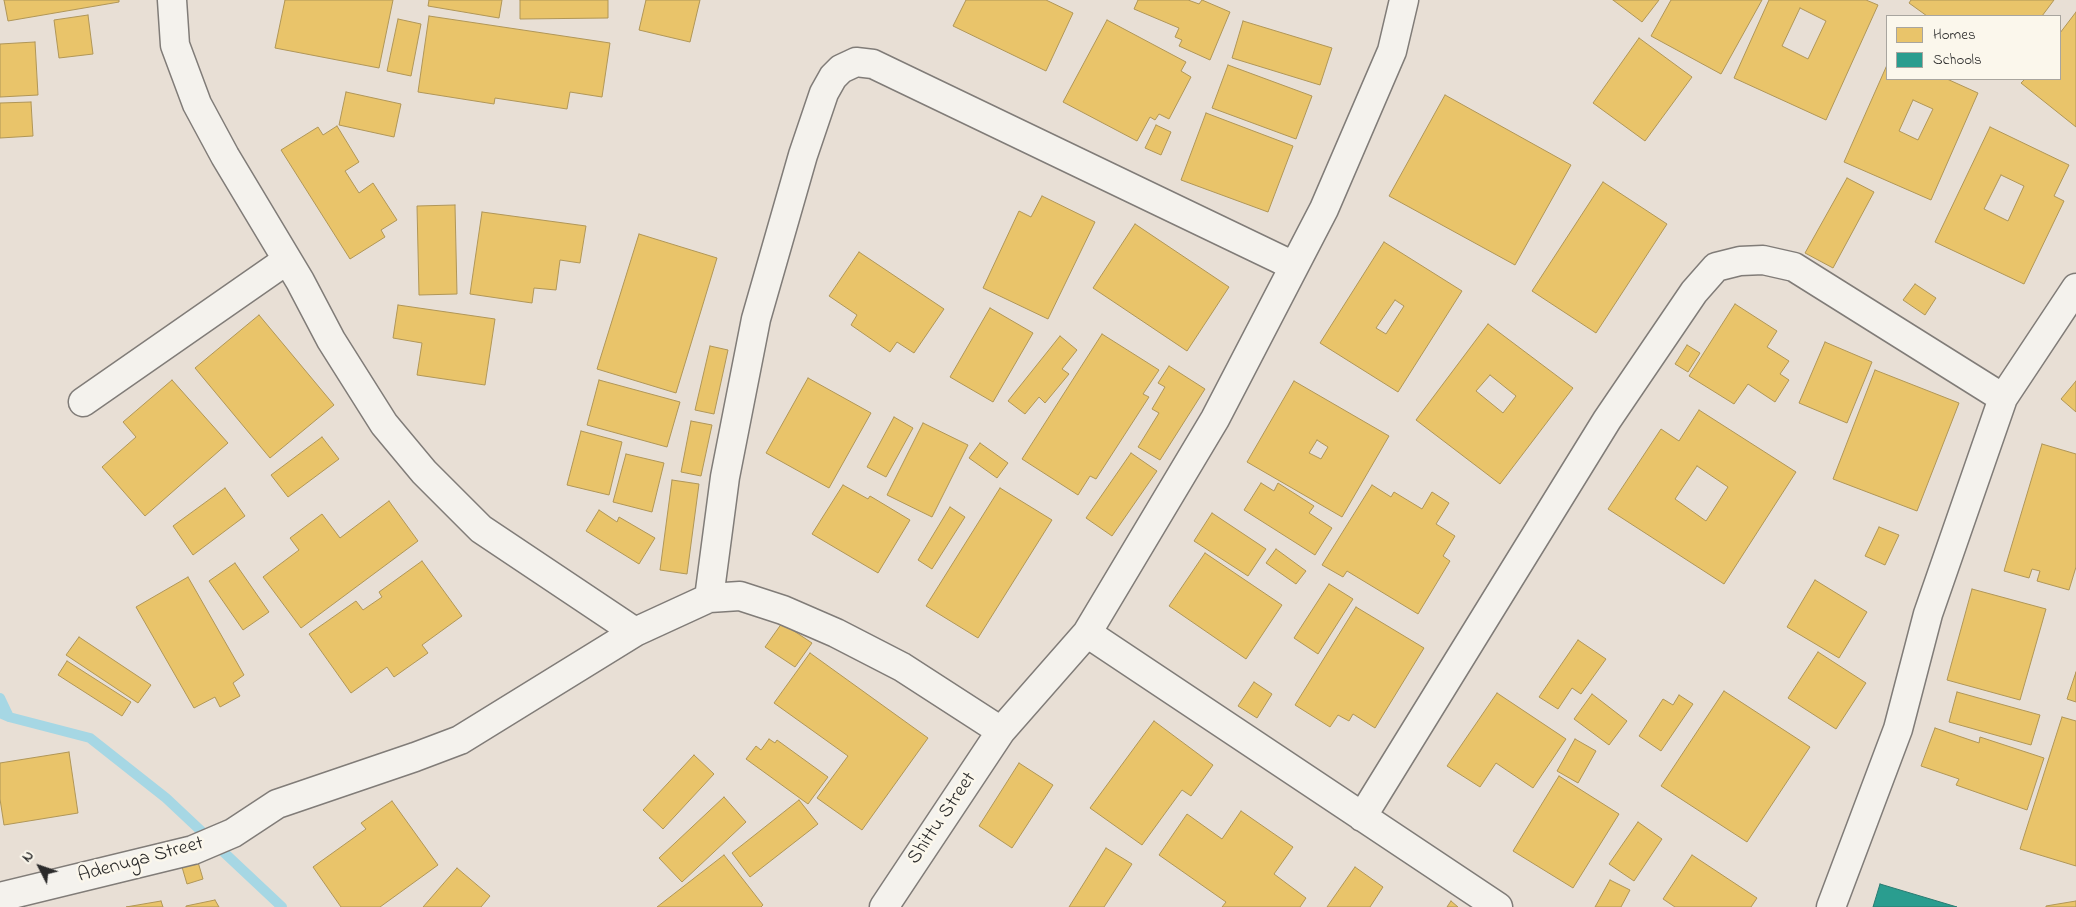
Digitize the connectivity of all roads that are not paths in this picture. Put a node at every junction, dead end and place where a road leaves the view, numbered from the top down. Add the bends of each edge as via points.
1 (172, 0) edge
2 (1404, 0) edge
3 (287, 260) junction
4 (1294, 266) junction
5 (2076, 288) edge
6 (2003, 398) junction
7 (83, 402) dead end
8 (709, 598) junction
9 (634, 632) junction
10 (1087, 634) junction
11 (1001, 731) junction
12 (1362, 817) junction
13 (0, 898) edge
14 (893, 904) edge
15 (1498, 907) edge
16 (1831, 907) edge

1 - 3 street via 175,45 197,104
2 - 4 street, Shittu Street via 1392,51 1324,209
3 - 7 street
3 - 9 street via 331,340 384,424 424,472 481,529
4 - 8 street via 873,64 856,62 842,69 824,93 803,154 756,319 724,477
4 - 10 street, Shittu Street via 1215,419
5 - 6 street
6 - 12 street via 1794,267 1763,260 1716,267 1694,292 1607,420
6 - 16 street via 1928,614 1898,729
8 - 9 street, Adenuga Street
8 - 11 street via 740,596 836,633 902,667
9 - 13 street, Adenuga Street via 460,740 277,804 233,833 193,850
10 - 11 street, Shittu Street
10 - 12 street
11 - 14 street, Shittu Street
12 - 15 street

